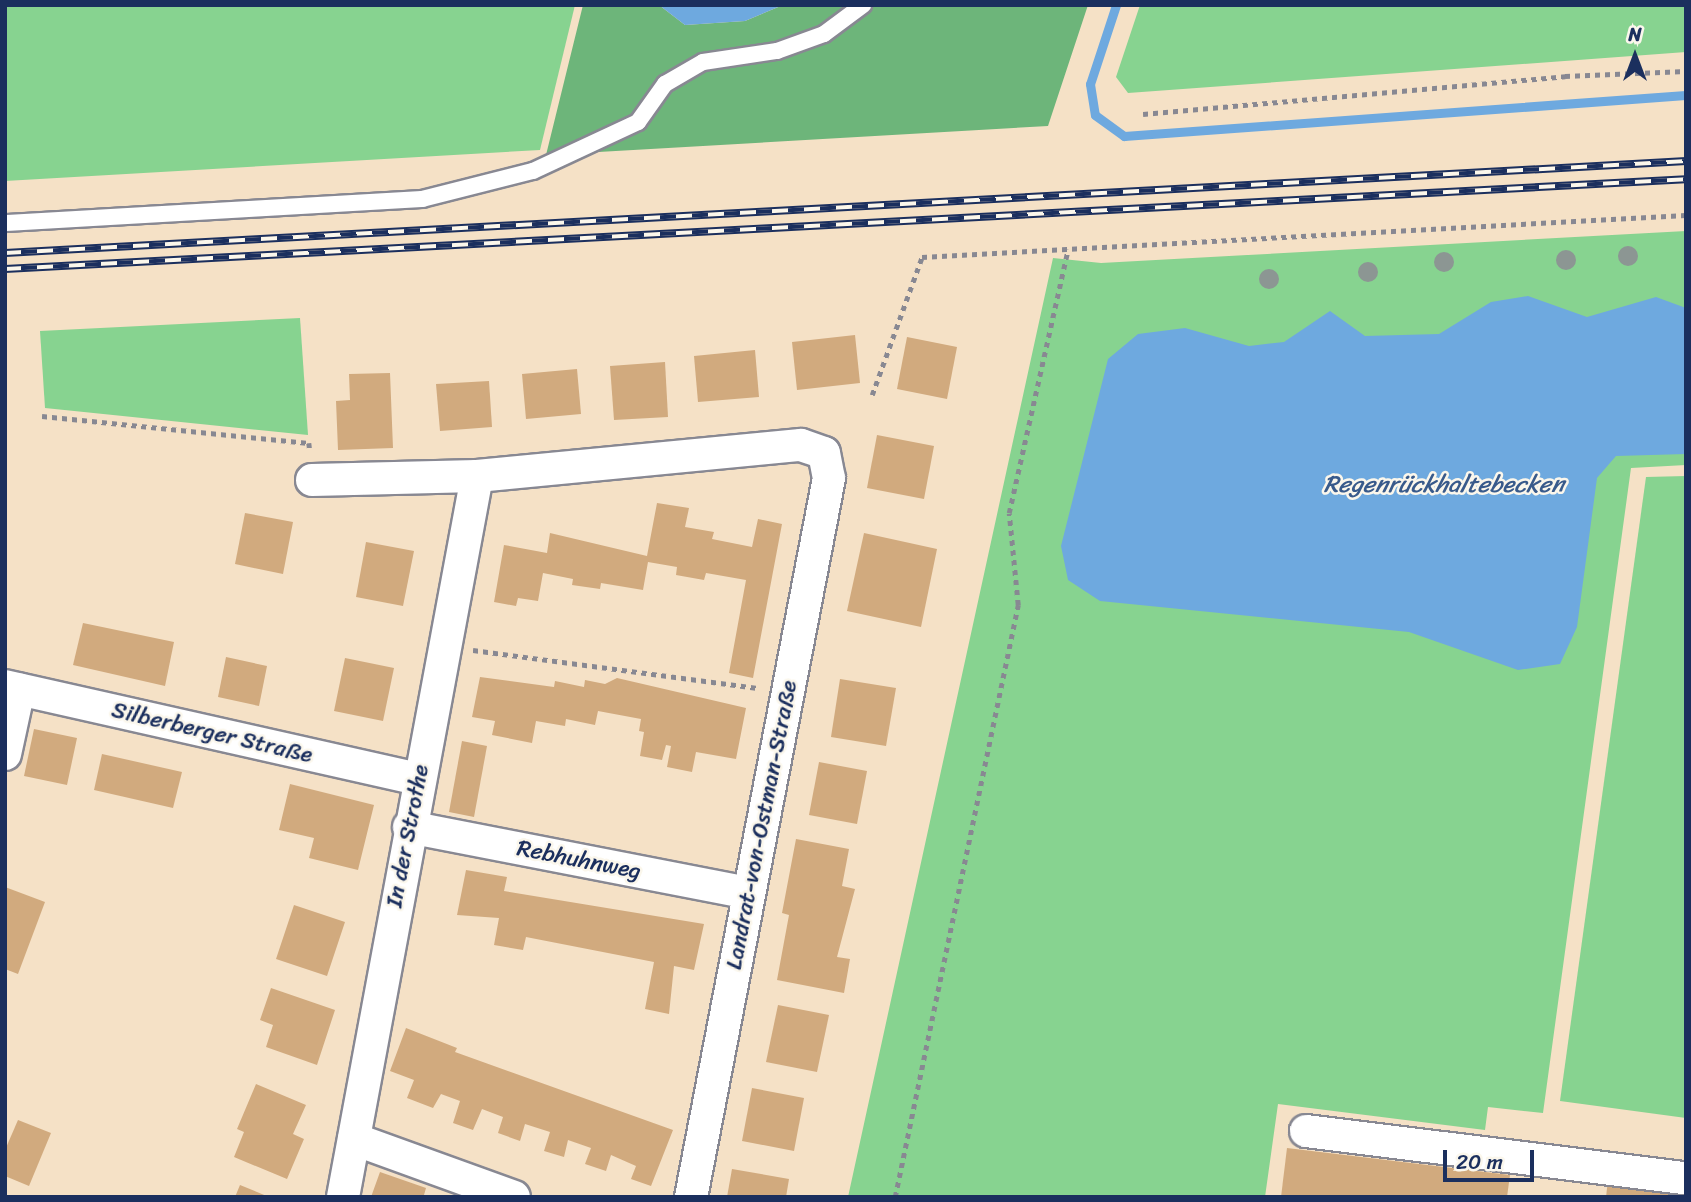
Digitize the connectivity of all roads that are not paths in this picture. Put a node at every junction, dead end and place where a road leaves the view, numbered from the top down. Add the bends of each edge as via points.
1 (863, 5) edge
2 (5, 223) edge
3 (477, 476) junction
4 (312, 480) road end
5 (12, 688) edge
6 (5, 754) edge
7 (419, 779) junction
8 (409, 827) junction
9 (748, 892) junction
10 (1306, 1131) dead end
11 (354, 1139) junction
12 (1686, 1178) edge
13 (342, 1197) edge
14 (514, 1197) edge
15 (691, 1197) edge

1 - 2 lane via 824,34 777,51 703,62 665,84 638,122 521,174 422,199
3 - 4 street
3 - 7 street, In der Strothe
3 - 9 street, Landrat-von-Ostman-Straße via 801,445 824,453 829,478
5 - 6 street
5 - 7 street, Silberberger Straße
7 - 8 street, In der Strothe
8 - 9 street, Rebhuhnweg
8 - 11 street, In der Strothe
9 - 15 street, Landrat-von-Ostman-Straße
10 - 12 street
11 - 13 street, In der Strothe
11 - 14 street

